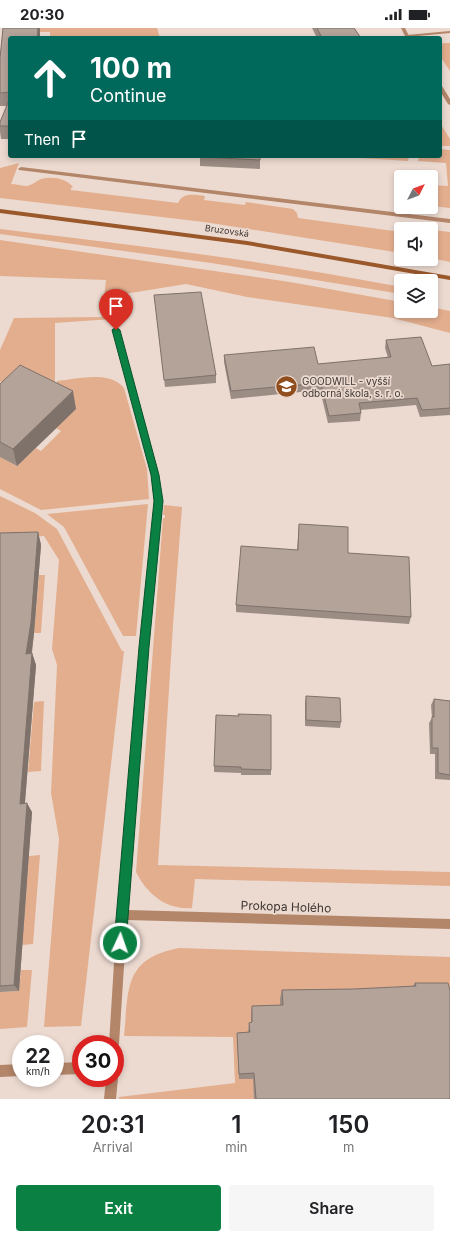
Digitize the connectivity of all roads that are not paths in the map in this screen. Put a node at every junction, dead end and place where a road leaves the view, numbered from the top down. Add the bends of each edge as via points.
1 (450, 32) edge
2 (416, 36) edge
3 (442, 90) edge
4 (450, 103) edge
5 (21, 169) dead end
6 (0, 211) edge
7 (450, 221) edge
8 (450, 278) edge
9 (116, 330) dead end
10 (122, 915) junction
11 (450, 924) edge
12 (115, 1035) edge
13 (12, 1070) edge
14 (0, 1071) edge
15 (111, 1087) edge
16 (110, 1099) edge

1 - 2 street
3 - 4 street
5 - 7 street
6 - 8 main road, Bruzovská via 247,243
9 - 10 street via 155,475 158,501
10 - 11 street, Prokopa Holého
10 - 12 street
13 - 14 street
15 - 16 street

